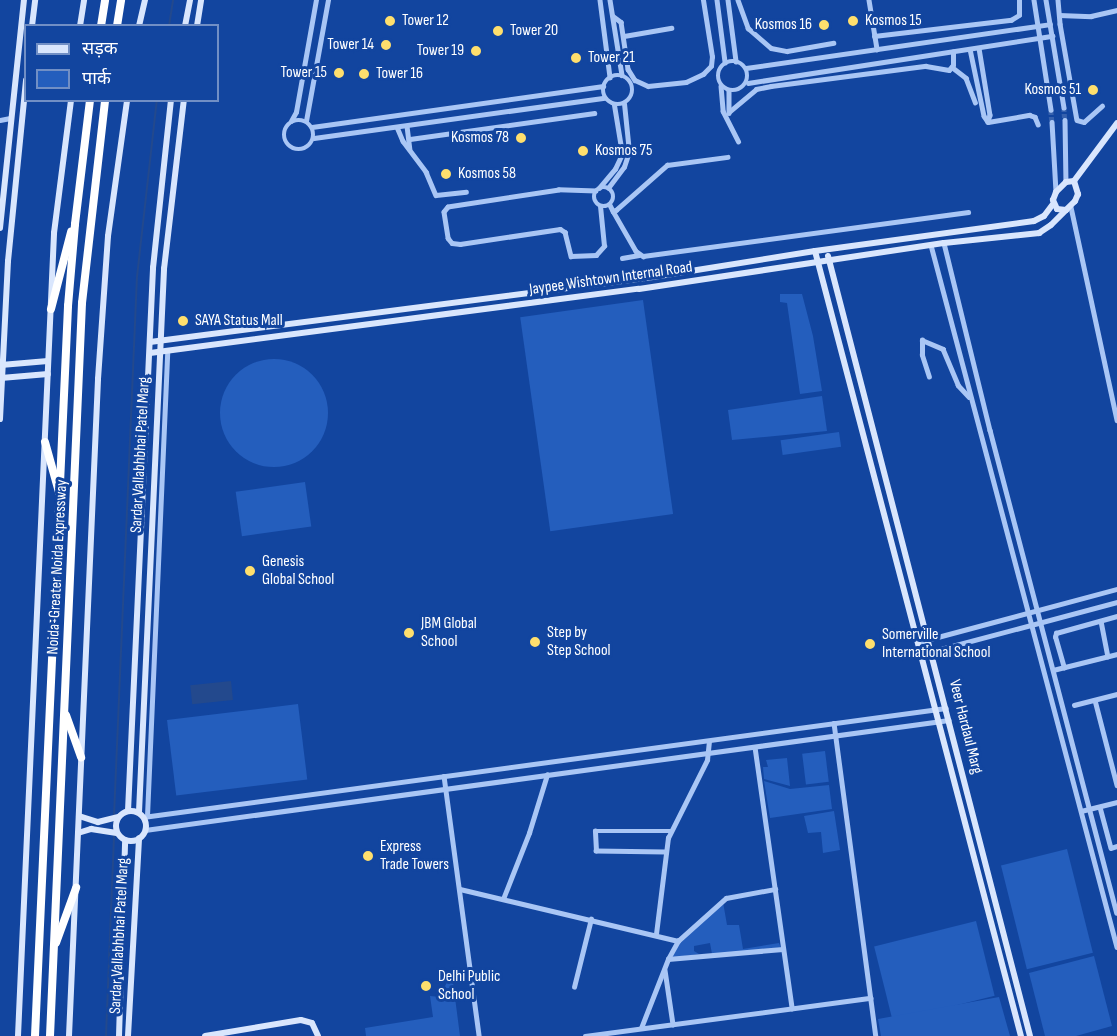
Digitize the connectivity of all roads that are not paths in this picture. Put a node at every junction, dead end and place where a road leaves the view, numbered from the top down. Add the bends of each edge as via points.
1 (24, 0) edge
2 (35, 0) edge
3 (84, 0) edge
4 (105, 0) edge
5 (121, 0) edge
6 (145, 0) edge
7 (190, 0) edge
8 (201, 0) edge
9 (316, 0) edge
10 (328, 0) edge
11 (600, 0) edge
12 (610, 0) edge
13 (703, 0) edge
14 (717, 0) edge
15 (728, 0) edge
16 (738, 0) edge
17 (869, 0) edge
18 (1019, 0) edge
19 (1034, 0) edge
20 (1046, 0) edge
21 (1058, 0) edge
22 (1117, 10) edge
23 (1059, 15) junction
24 (613, 16) junction
25 (32, 24) edge
26 (80, 24) edge
27 (101, 24) edge
28 (117, 24) edge
29 (139, 24) edge
30 (185, 24) edge
31 (197, 24) edge
32 (1050, 24) junction
33 (1038, 25) junction
34 (671, 28) dead end
35 (624, 36) junction
36 (874, 36) junction
37 (1052, 36) junction
38 (1040, 38) junction
39 (832, 43) dead end
40 (979, 48) junction
41 (877, 49) junction
42 (970, 49) junction
43 (787, 51) junction
44 (953, 52) junction
45 (736, 61) junction
46 (725, 62) junction
47 (789, 62) junction
48 (952, 67) junction
49 (746, 68) junction
50 (621, 75) junction
51 (610, 77) junction
52 (748, 83) junction
53 (603, 86) junction
54 (721, 86) junction
55 (729, 91) junction
56 (604, 98) junction
57 (24, 100) edge
58 (71, 102) edge
59 (90, 102) edge
60 (105, 102) edge
61 (127, 102) edge
62 (171, 102) edge
63 (184, 102) edge
64 (975, 102) dead end
65 (624, 104) junction
66 (614, 105) junction
67 (1102, 106) dead end
68 (1064, 107) tunnel mouth
69 (1051, 110) tunnel mouth
70 (594, 112) dead end
71 (729, 112) junction
72 (726, 117) junction
73 (10, 118) junction
74 (0, 120) edge
75 (1065, 120) tunnel mouth
76 (291, 121) junction
77 (306, 121) junction
78 (988, 122) junction
79 (1052, 122) tunnel mouth
80 (1117, 123) edge
81 (1038, 124) dead end
82 (407, 126) junction
83 (312, 127) junction
84 (397, 127) junction
85 (314, 138) junction
86 (410, 139) junction
87 (738, 141) dead end
88 (410, 149) junction
89 (727, 158) dead end
90 (1070, 181) junction
91 (608, 188) junction
92 (597, 190) junction
93 (466, 192) dead end
94 (1056, 192) junction
95 (1053, 204) junction
96 (610, 205) junction
97 (600, 206) junction
98 (1068, 208) junction
99 (613, 211) junction
100 (968, 212) dead end
101 (75, 224) junction
102 (0, 228) edge
103 (944, 243) junction
104 (931, 245) junction
105 (826, 250) junction
106 (815, 251) junction
107 (639, 255) junction
108 (622, 258) dead end
109 (829, 260) junction
110 (818, 261) junction
111 (51, 309) junction
112 (150, 342) junction
113 (161, 342) junction
114 (164, 352) junction
115 (150, 353) junction
116 (48, 361) junction
117 (1, 365) edge
118 (48, 374) junction
119 (1, 377) edge
120 (929, 377) dead end
121 (971, 399) junction
122 (1116, 411) edge
123 (0, 419) edge
124 (1117, 420) edge
125 (45, 442) junction
126 (60, 496) junction
127 (1117, 589) edge
128 (1117, 603) edge
129 (1037, 611) junction
130 (1029, 613) junction
131 (1117, 616) edge
132 (1101, 621) junction
133 (1040, 622) junction
134 (1032, 625) junction
135 (929, 639) junction
136 (919, 642) junction
137 (932, 651) junction
138 (922, 654) junction
139 (1117, 654) edge
140 (1108, 656) junction
141 (1064, 668) junction
142 (1053, 670) junction
143 (1117, 694) edge
144 (1095, 700) junction
145 (1074, 705) dead end
146 (946, 708) junction
147 (936, 709) junction
148 (65, 710) junction
149 (949, 720) junction
150 (939, 722) junction
151 (834, 723) junction
152 (835, 736) junction
153 (709, 742) junction
154 (755, 747) junction
155 (709, 753) junction
156 (81, 757) junction
157 (547, 775) junction
158 (444, 776) junction
159 (1117, 785) edge
160 (446, 789) junction
161 (1117, 802) edge
162 (1100, 807) junction
163 (1090, 809) junction
164 (128, 811) junction
165 (1081, 811) junction
166 (143, 815) junction
167 (79, 816) junction
168 (118, 817) junction
169 (145, 830) junction
170 (670, 831) junction
171 (78, 833) junction
172 (117, 833) junction
173 (139, 838) junction
174 (125, 840) junction
175 (1117, 846) edge
176 (665, 852) junction
177 (76, 888) junction
178 (460, 889) junction
179 (775, 889) junction
180 (503, 899) junction
181 (1117, 913) edge
182 (591, 919) junction
183 (656, 934) junction
184 (678, 941) junction
185 (1117, 947) edge
186 (783, 949) junction
187 (53, 951) junction
188 (668, 959) junction
189 (665, 967) junction
190 (574, 987) dead end
191 (870, 998) junction
192 (792, 1008) junction
193 (673, 1024) junction
194 (641, 1028) junction
195 (18, 1036) edge
196 (35, 1036) edge
197 (50, 1036) edge
198 (69, 1036) edge
199 (119, 1036) edge
200 (128, 1036) edge
201 (205, 1036) edge
202 (318, 1036) edge
203 (479, 1036) edge
204 (585, 1036) edge
205 (876, 1036) edge
206 (1021, 1036) edge
207 (1030, 1036) edge

1 - 73 street
2 - 25 street
3 - 26 street
4 - 27 highway
5 - 28 highway
6 - 29 street
7 - 30 street
8 - 31 street
9 - 76 street via 296,112
10 - 77 street
11 - 51 street
12 - 24 street
13 - 35 street via 711,66 686,82 640,84 628,69
14 - 46 street
15 - 45 street
16 - 43 street via 743,20 754,35 771,48
17 - 36 street
18 - 36 street via 1019,15 1011,20
19 - 33 street
20 - 32 street
21 - 23 street
22 - 23 street via 1091,16
23 - 67 street via 1077,120 1084,122
24 - 35 street via 621,22
24 - 50 street
32 - 33 street
32 - 37 street
33 - 38 street
33 - 41 street
34 - 35 street
36 - 41 street
37 - 38 street
37 - 68 street
38 - 40 street
38 - 69 street
39 - 43 street
40 - 42 street
40 - 78 street
41 - 47 street
42 - 44 street
42 - 78 street via 983,115
43 - 47 street
44 - 48 street
44 - 52 street
45 - 46 street
45 - 49 street
46 - 54 street via 718,72
47 - 49 street
48 - 64 street via 966,78
48 - 71 street via 885,70 762,88
49 - 52 street
50 - 51 street
50 - 65 street via 633,88 630,100
51 - 53 street
52 - 55 street
53 - 56 street
53 - 83 street
54 - 55 street
54 - 72 street
55 - 71 street
56 - 66 street
56 - 82 street
57 - 117 street
58 - 111 street via 54,233
59 - 101 highway, Noida-Greater Noida Expressway
60 - 148 highway, Noida-Greater Noida Expressway via 82,303
61 - 156 street via 107,248
62 - 112 street, Sardar Vallabhbhai Patel Marg via 156,223
63 - 113 street, Sardar Vallabhbhai Patel Marg via 168,224
65 - 66 street
65 - 91 street via 629,152 624,167
66 - 92 street via 622,154
70 - 86 street
71 - 72 street
72 - 87 street
73 - 74 street
73 - 102 street
75 - 90 street
76 - 77 street
76 - 85 street via 283,136 289,147 307,148
77 - 83 street
78 - 81 street via 1032,116
79 - 94 street
80 - 90 street
82 - 84 street
82 - 86 street
83 - 85 street
84 - 85 street
84 - 88 street
86 - 88 street
88 - 93 street via 436,195
89 - 99 street via 667,165
90 - 94 street
90 - 98 street via 1078,194
91 - 92 street
91 - 96 street via 614,196
92 - 97 street via 594,199
92 - 97 street via 559,190 448,207 444,212 448,238 460,244 560,228 565,232 571,256 596,255 604,246
94 - 95 street
95 - 98 street via 1057,209
95 - 105 street, Jaypee Wishtown Internal Road via 1034,221
96 - 97 street
96 - 99 street
98 - 103 street, Jaypee Wishtown Internal Road via 1039,233
98 - 122 street
99 - 107 street
100 - 107 street
101 - 111 highway via 65,247
101 - 126 highway, Noida-Greater Noida Expressway
103 - 104 street, Jaypee Wishtown Internal Road
103 - 129 street
104 - 109 street, Jaypee Wishtown Internal Road
104 - 121 street
105 - 106 street, Jaypee Wishtown Internal Road
105 - 109 street, Veer Hardaul Marg
106 - 110 street, Veer Hardaul Marg
106 - 113 street, Jaypee Wishtown Internal Road via 653,277
107 - 108 street
109 - 110 street, Jaypee Wishtown Internal Road
109 - 135 street, Veer Hardaul Marg
110 - 114 street, Jaypee Wishtown Internal Road via 639,290
110 - 136 street, Veer Hardaul Marg
111 - 116 street
112 - 113 street, Jaypee Wishtown Internal Road
112 - 115 street, Sardar Vallabhbhai Patel Marg
113 - 114 street, Sardar Vallabhbhai Patel Marg
114 - 115 street, Jaypee Wishtown Internal Road
114 - 166 street, Sardar Vallabhbhai Patel Marg
115 - 164 street, Sardar Vallabhbhai Patel Marg via 136,574
116 - 117 street
116 - 118 street
117 - 119 street
118 - 119 street
118 - 125 street
119 - 123 street
120 - 121 street via 922,355 922,337 943,350 958,385
121 - 130 street
122 - 124 street
125 - 126 highway
125 - 195 street
126 - 196 highway, Noida-Greater Noida Expressway
127 - 129 street
128 - 133 street
129 - 130 street
129 - 133 street
130 - 134 street
130 - 135 street
131 - 132 street
132 - 140 street
132 - 141 street via 1056,633
133 - 134 street
133 - 142 street
134 - 137 street
134 - 165 street
135 - 136 street
135 - 137 street, Veer Hardaul Marg
136 - 138 street, Veer Hardaul Marg
137 - 138 street
137 - 146 street, Veer Hardaul Marg
138 - 147 street, Veer Hardaul Marg
139 - 140 street
140 - 141 street
141 - 142 street
142 - 163 street
143 - 144 street
144 - 145 street
144 - 159 street
146 - 147 street
146 - 149 street, Veer Hardaul Marg
147 - 150 street, Veer Hardaul Marg
147 - 151 street
148 - 156 highway
148 - 187 highway, Noida-Greater Noida Expressway
149 - 150 street
149 - 207 street, Veer Hardaul Marg
150 - 152 street
150 - 206 street, Veer Hardaul Marg
151 - 152 street
151 - 153 street
152 - 154 street
152 - 191 street
153 - 155 street
153 - 158 street
154 - 155 street
154 - 179 street
155 - 157 street
155 - 170 street
156 - 167 street
157 - 160 street
157 - 180 street
158 - 160 street
158 - 166 street
160 - 169 street
160 - 178 street
161 - 162 street
162 - 163 street
162 - 175 street via 1111,848
163 - 165 street
163 - 181 street
164 - 166 street
164 - 168 street
165 - 185 street
166 - 169 street, Sardar Vallabhbhai Patel Marg
167 - 168 street via 98,822
167 - 171 street
168 - 172 street
169 - 173 street, Sardar Vallabhbhai Patel Marg
170 - 176 street
170 - 176 street via 595,831 596,850
171 - 172 street via 91,829
171 - 177 street
172 - 174 street, Sardar Vallabhbhai Patel Marg
173 - 174 street, Sardar Vallabhbhai Patel Marg
173 - 200 street, Sardar Vallabhbhai Patel Marg via 136,952
174 - 199 street, Sardar Vallabhbhai Patel Marg
176 - 183 street
177 - 187 highway
177 - 198 street
178 - 180 street
178 - 203 street
179 - 184 street via 726,898
179 - 186 street
180 - 182 street
182 - 183 street
182 - 190 street
183 - 184 street
184 - 188 street
186 - 188 street
186 - 192 street
187 - 197 highway, Noida-Greater Noida Expressway
188 - 189 street
189 - 193 street
189 - 194 street
191 - 192 street
191 - 205 street
192 - 193 street
193 - 194 street
194 - 204 street
201 - 202 street via 301,1020 312,1023

